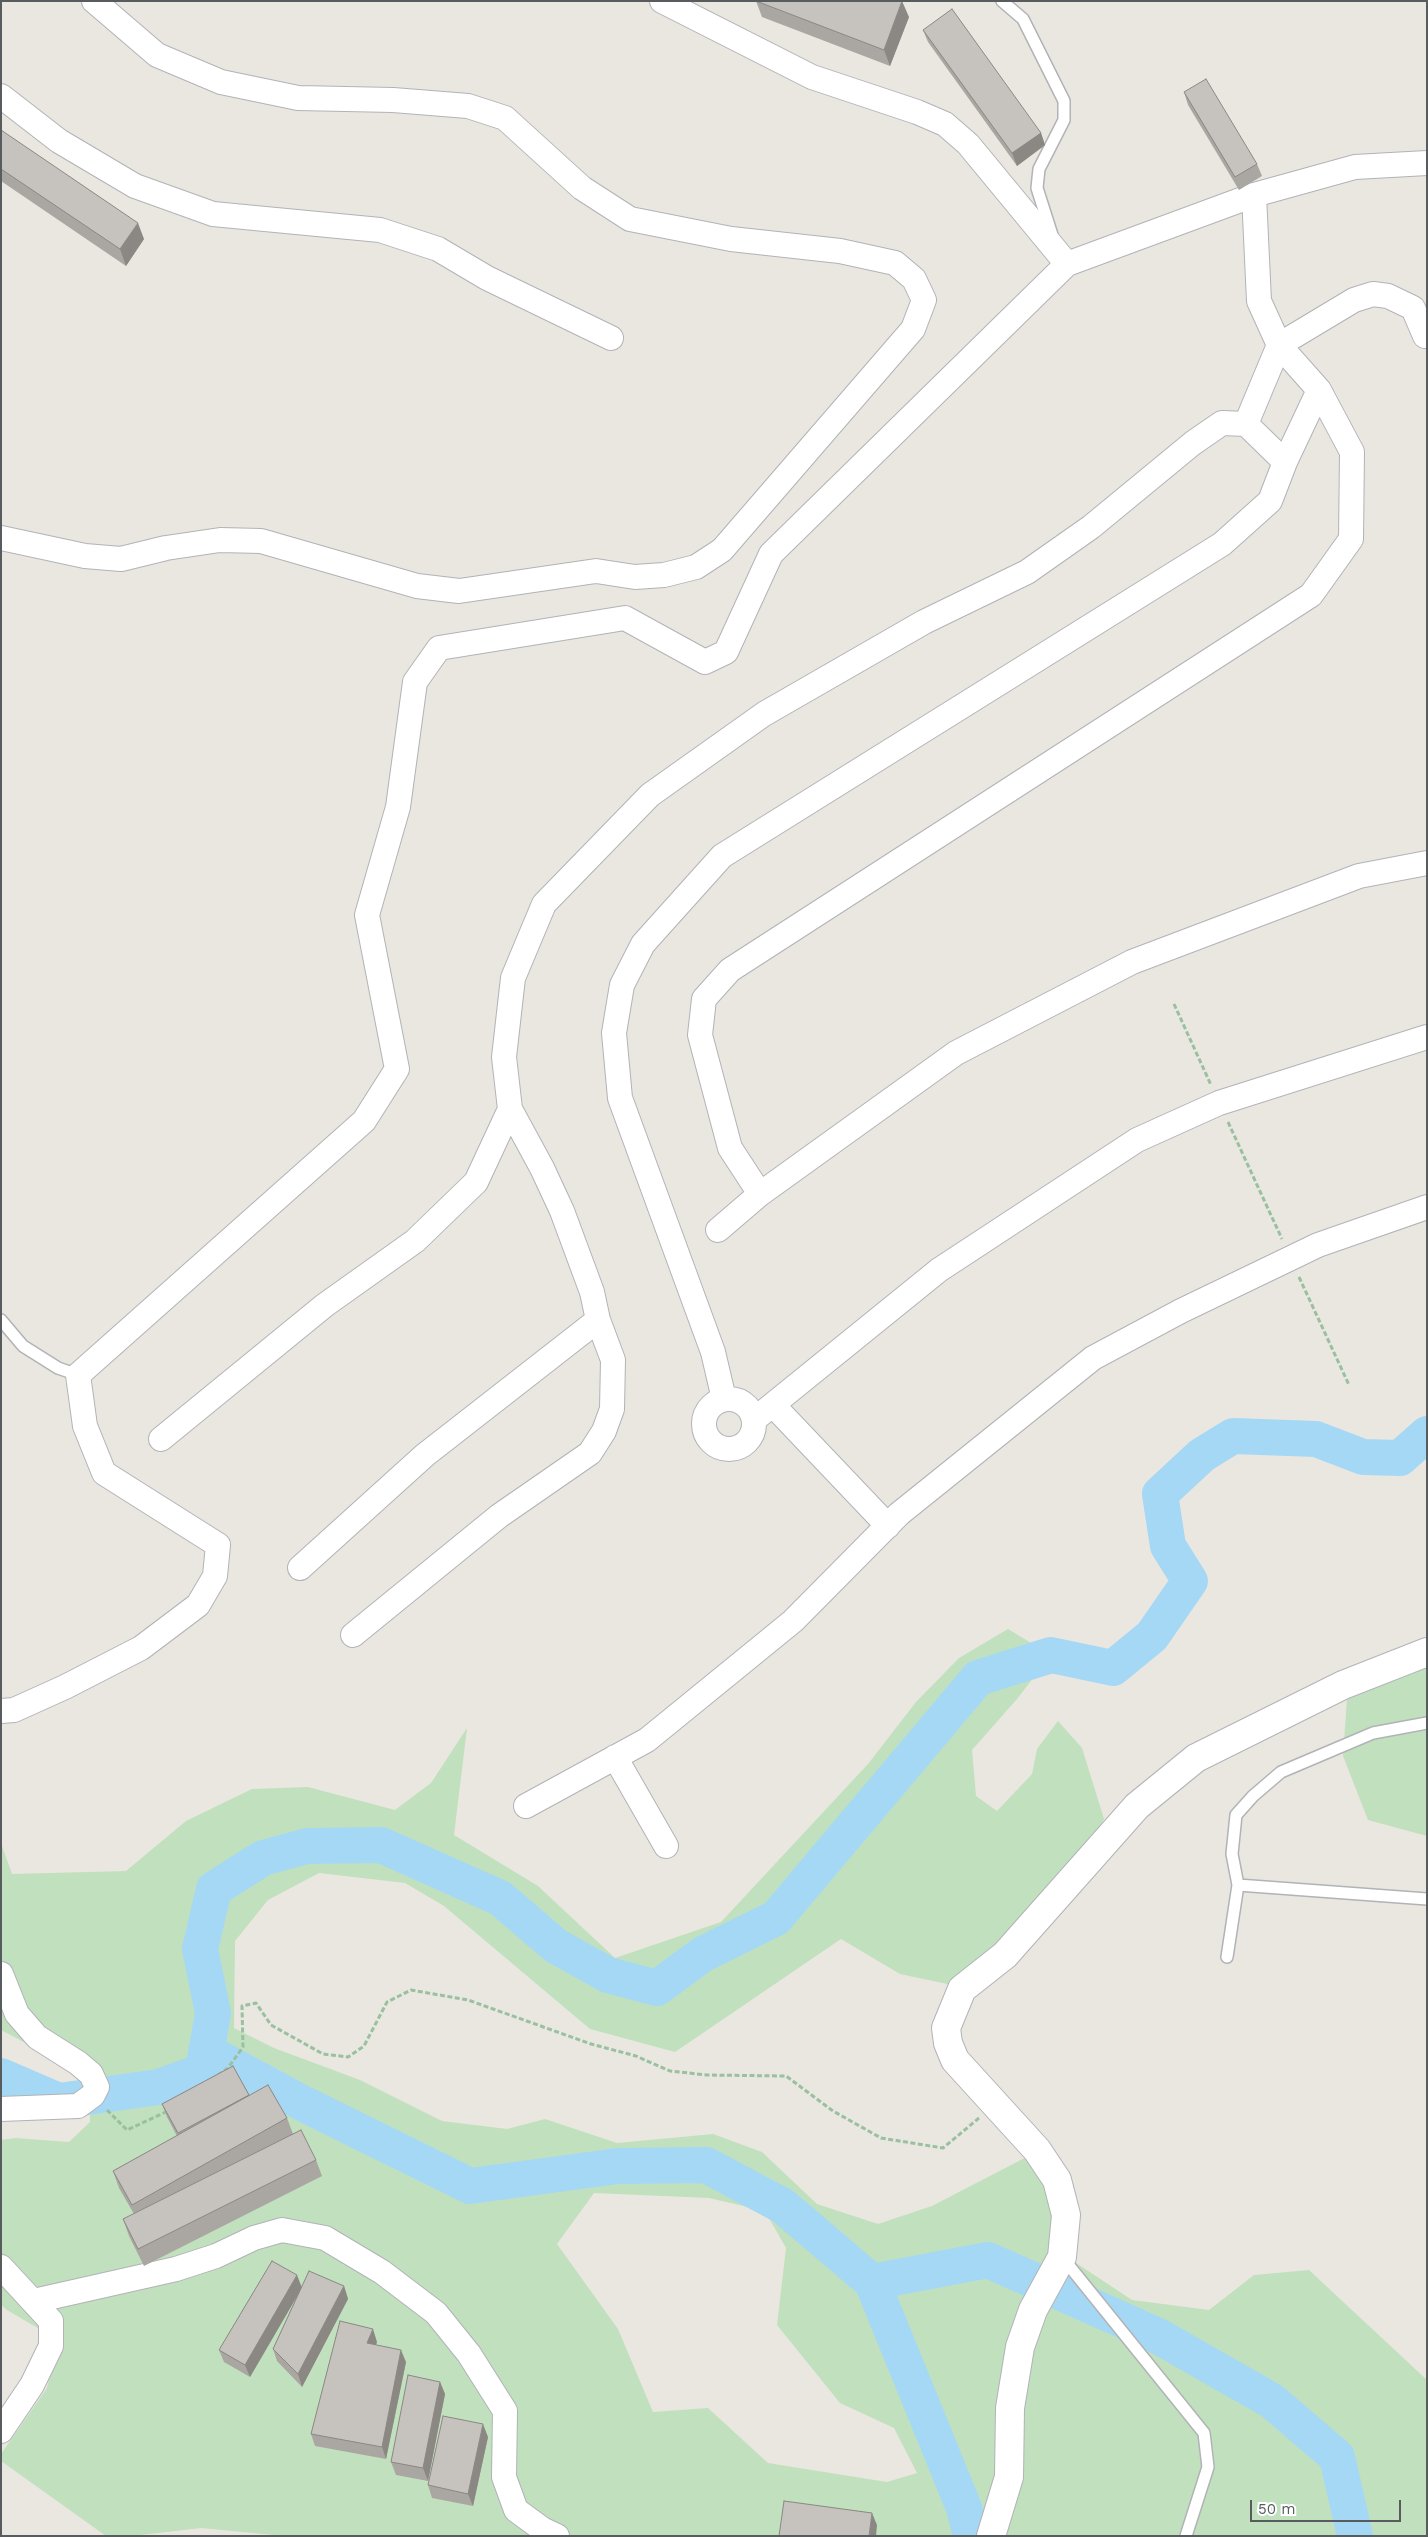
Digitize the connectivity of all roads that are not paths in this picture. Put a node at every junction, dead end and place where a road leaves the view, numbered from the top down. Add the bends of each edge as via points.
1 (94, 1) edge
2 (662, 1) edge
3 (1002, 1) edge
4 (1, 96) edge
5 (1427, 163) edge
6 (1254, 194) junction
7 (1062, 258) junction
8 (1425, 336) dead end
9 (611, 338) dead end
10 (1279, 345) junction
11 (1319, 390) junction
12 (1246, 424) junction
13 (1285, 462) junction
14 (1, 538) edge
15 (1427, 862) edge
16 (1427, 1037) edge
17 (510, 1109) junction
18 (760, 1194) junction
19 (1427, 1207) edge
20 (718, 1230) dead end
21 (1, 1320) edge
22 (598, 1320) junction
23 (78, 1375) junction
24 (724, 1399) junction
25 (764, 1412) junction
26 (162, 1439) dead end
27 (888, 1526) junction
28 (300, 1568) dead end
29 (353, 1635) dead end
30 (1427, 1652) edge
31 (1, 1711) edge
32 (1427, 1723) edge
33 (615, 1757) junction
34 (526, 1806) dead end
35 (666, 1846) dead end
36 (1238, 1885) junction
37 (1427, 1899) edge
38 (1227, 1957) dead end
39 (1, 1974) edge
40 (1, 2109) edge
41 (1062, 2257) junction
42 (1, 2267) edge
43 (34, 2301) junction
44 (1, 2431) edge
45 (557, 2536) edge
46 (991, 2536) edge
47 (1186, 2536) edge

1 - 14 street via 157,55 221,82 298,98 468,106 505,118 582,188 630,219 731,239 840,251 896,263 914,279 924,300 913,329 722,550 696,567 664,576 635,577 596,570 459,591 417,586 262,541 220,540 121,559 84,556
2 - 7 street via 812,77 945,124 968,144
3 - 7 lane via 1023,19 1064,101 1064,120 1039,169 1038,188
4 - 9 street via 59,141 135,186 213,214 380,230 438,249 487,278
5 - 6 street via 1355,167
6 - 7 street
6 - 10 street via 1259,302
7 - 23 street via 771,554 726,652 705,662 625,618 439,648 415,682 398,807 367,915 397,1069 364,1121
8 - 10 street via 1414,308 1388,296 1373,294 1354,300
10 - 11 street
10 - 12 street
11 - 13 street
11 - 18 street via 1352,452 1351,540 1311,595 730,970 704,999 700,1035 730,1148
12 - 13 street
12 - 17 street via 1222,423 1091,527 1027,572 924,622 764,714 650,795 544,904 513,978 504,1057
13 - 24 street via 1270,501 1222,544 722,856 643,944 622,986 614,1033 620,1098 714,1352
15 - 18 street via 1359,876 1132,962 956,1053
16 - 25 street via 1220,1103 1138,1140 940,1270
17 - 22 street via 562,1212 592,1292
17 - 26 street via 476,1182 415,1242 325,1305
18 - 20 street
19 - 27 street via 1318,1245 1181,1310 1093,1358
21 - 23 lane via 24,1346 58,1368
22 - 28 street via 425,1455
22 - 29 street via 613,1360 612,1409 604,1431 590,1453 499,1516
23 - 31 street via 85,1426 104,1473 218,1546 215,1576 198,1605 141,1648 14,1710
24 - 25 street via 737,1400
24 - 25 street via 712,1405 704,1416 704,1429 710,1441 721,1449 734,1450 746,1444
25 - 27 street
27 - 33 street via 793,1621 647,1740
30 - 41 street via 1343,1685 1196,1758 1137,1806 1005,1955 962,1989 946,2028 948,2043 955,2060 1037,2150 1058,2180 1066,2215
32 - 36 lane via 1373,1733 1281,1772 1253,1796 1236,1815 1232,1854
33 - 34 street
33 - 35 street
36 - 37 lane
36 - 38 lane
39 - 40 street via 17,2014 37,2037 91,2074 97,2087 93,2095 78,2106
41 - 46 street via 1033,2310 1020,2346 1010,2408 1009,2477
41 - 47 lane via 1204,2433 1208,2467
42 - 43 street
43 - 44 street via 51,2321 51,2346 32,2386
43 - 45 street via 176,2269 282,2230 325,2238 382,2272 436,2313 470,2354 505,2411 504,2477 516,2510

